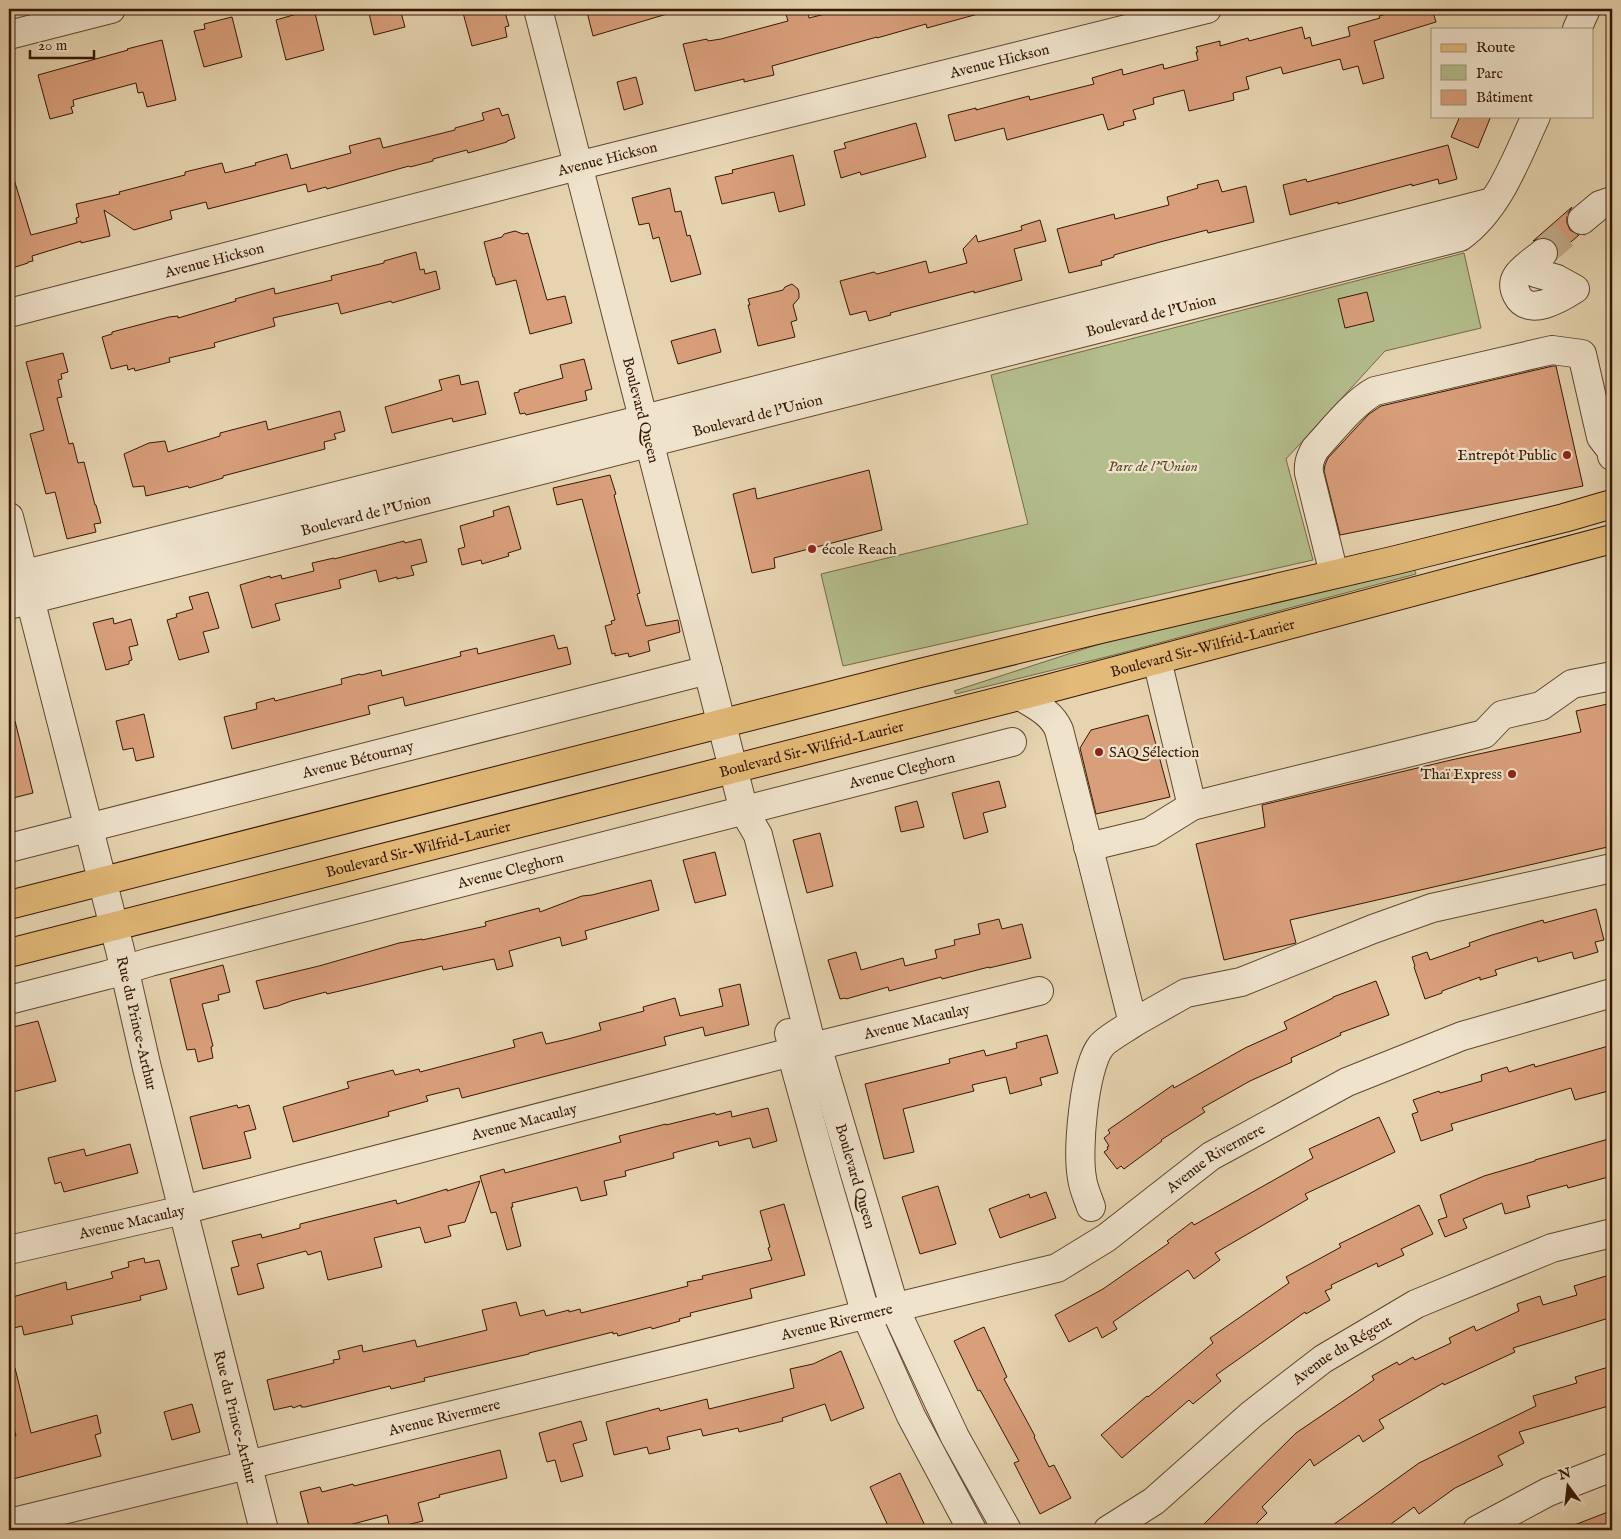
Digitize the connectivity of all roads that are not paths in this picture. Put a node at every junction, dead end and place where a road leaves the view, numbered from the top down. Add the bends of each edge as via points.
1 (111, 9) edge
2 (538, 9) edge
3 (1207, 9) edge
4 (1586, 9) edge
5 (1577, 28) edge
6 (9, 35) edge
7 (1535, 118) edge
8 (578, 166) junction
9 (1612, 201) edge
10 (1582, 220) tunnel mouth
11 (1535, 260) dead end
12 (1575, 289) dead end
13 (9, 313) edge
14 (647, 431) junction
15 (1612, 456) edge
16 (1612, 504) edge
17 (9, 517) edge
18 (1612, 539) edge
19 (1334, 574) junction
20 (18, 589) edge
21 (1157, 660) junction
22 (708, 670) junction
23 (1612, 676) edge
24 (1020, 696) junction
25 (721, 723) junction
26 (1012, 742) dead end
27 (733, 768) junction
28 (1192, 806) junction
29 (744, 811) junction
30 (88, 829) junction
31 (1088, 847) junction
32 (9, 848) edge
33 (1612, 868) edge
34 (102, 881) junction
35 (9, 905) edge
36 (114, 926) junction
37 (9, 953) edge
38 (125, 970) junction
39 (1039, 991) dead end
40 (1612, 993) edge
41 (9, 1000) edge
42 (1133, 1023) junction
43 (817, 1046) junction
44 (791, 1052) junction
45 (1091, 1207) dead end
46 (183, 1210) junction
47 (1612, 1233) edge
48 (9, 1250) edge
49 (895, 1309) junction
50 (866, 1315) junction
51 (247, 1464) junction
52 (1612, 1467) edge
53 (9, 1523) edge
54 (264, 1530) edge
55 (972, 1530) edge
56 (1007, 1530) edge
57 (1108, 1530) edge
58 (1477, 1530) edge

1 - 6 street
2 - 8 street, Boulevard Queen
3 - 8 street, Avenue Hickson
4 - 5 street
7 - 14 street, Boulevard de l'Union via 1502,190 1492,202
8 - 13 street, Avenue Hickson
8 - 14 street, Boulevard Queen
9 - 10 street via 1600,205
11 - 12 street via 1536,273
14 - 20 street, Boulevard de l'Union
14 - 22 street, Boulevard Queen
15 - 19 street via 1601,437 1582,354 1552,350 1375,391 1359,402 1315,449 1308,464
16 - 19 main road
17 - 20 street, Rue du Prince-Arthur
18 - 21 main road, Boulevard Sir-Wilfrid-Laurier
19 - 25 main road
20 - 30 street, Rue du Prince-Arthur
21 - 24 main road, Boulevard Sir-Wilfrid-Laurier
21 - 28 street
22 - 25 street, Boulevard Queen
22 - 30 street, Avenue Bétournay
23 - 28 street via 1572,684 1541,706 1502,716 1484,734
24 - 27 main road, Boulevard Sir-Wilfrid-Laurier
24 - 31 street via 1056,723
25 - 27 street, Boulevard Queen
25 - 34 main road
26 - 29 street, Avenue Cleghorn
27 - 29 street, Boulevard Queen
27 - 36 main road, Boulevard Sir-Wilfrid-Laurier
28 - 31 street via 1150,832
29 - 38 street, Avenue Cleghorn
29 - 43 street, Boulevard Queen via 758,835 810,1039
29 - 44 street, Boulevard Queen via 740,840 792,1044
30 - 32 street, Avenue Bétournay
30 - 34 street, Rue du Prince-Arthur
31 - 42 street
33 - 42 street via 1417,913 1241,982 1186,993
34 - 35 main road
34 - 36 street, Rue du Prince-Arthur
36 - 37 main road, Boulevard Sir-Wilfrid-Laurier
36 - 38 street, Rue du Prince-Arthur
38 - 41 street, Avenue Cleghorn
38 - 46 street, Rue du Prince-Arthur
39 - 43 street, Avenue Macaulay
40 - 49 street, Avenue Rivermere via 1462,1036 1347,1082 1211,1156 1106,1238 1057,1268
42 - 45 street via 1102,1045 1088,1081 1080,1152 1081,1177
43 - 44 street, Avenue Macaulay
43 - 49 street, Boulevard Queen
44 - 46 street, Avenue Macaulay
44 - 50 street, Boulevard Queen
46 - 48 street, Avenue Macaulay
46 - 51 street, Rue du Prince-Arthur
47 - 57 street, Avenue du Régent via 1552,1248 1416,1304 1323,1359 1252,1414 1154,1501
49 - 50 street, Avenue Rivermere
49 - 56 street, Boulevard Queen via 955,1437
50 - 51 street, Avenue Rivermere
50 - 55 street, Boulevard Queen via 911,1416
51 - 53 street, Avenue Rivermere
51 - 54 street, Rue du Prince-Arthur
52 - 58 street via 1548,1492

